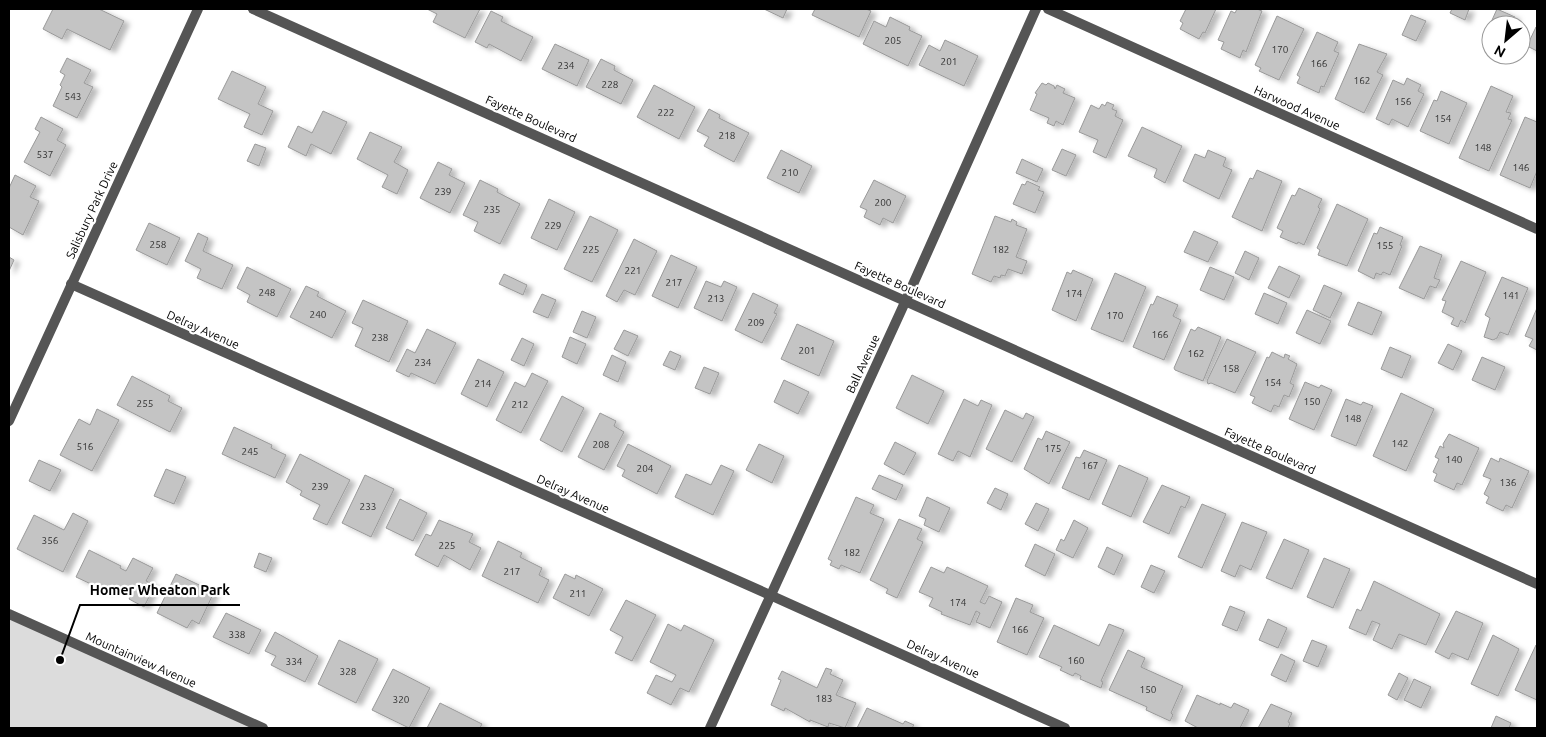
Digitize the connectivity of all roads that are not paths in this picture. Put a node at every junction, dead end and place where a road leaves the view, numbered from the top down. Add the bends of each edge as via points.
1 (198, 9) edge
2 (253, 9) edge
3 (1036, 9) edge
4 (1048, 9) edge
5 (1537, 229) edge
6 (71, 284) junction
7 (906, 300) junction
8 (9, 421) edge
9 (1537, 584) edge
10 (770, 594) junction
11 (9, 614) edge
12 (263, 728) edge
13 (710, 728) edge
14 (1065, 728) edge

1 - 6 street, Salisbury Park Drive
2 - 7 street, Fayette Boulevard
3 - 7 street, Ball Avenue
4 - 5 street, Harwood Avenue
6 - 8 street, Salisbury Park Drive
6 - 10 street, Delray Avenue
7 - 9 street, Fayette Boulevard
7 - 10 street, Ball Avenue
10 - 13 street, Ball Avenue
10 - 14 street, Delray Avenue
11 - 12 street, Mountainview Avenue

